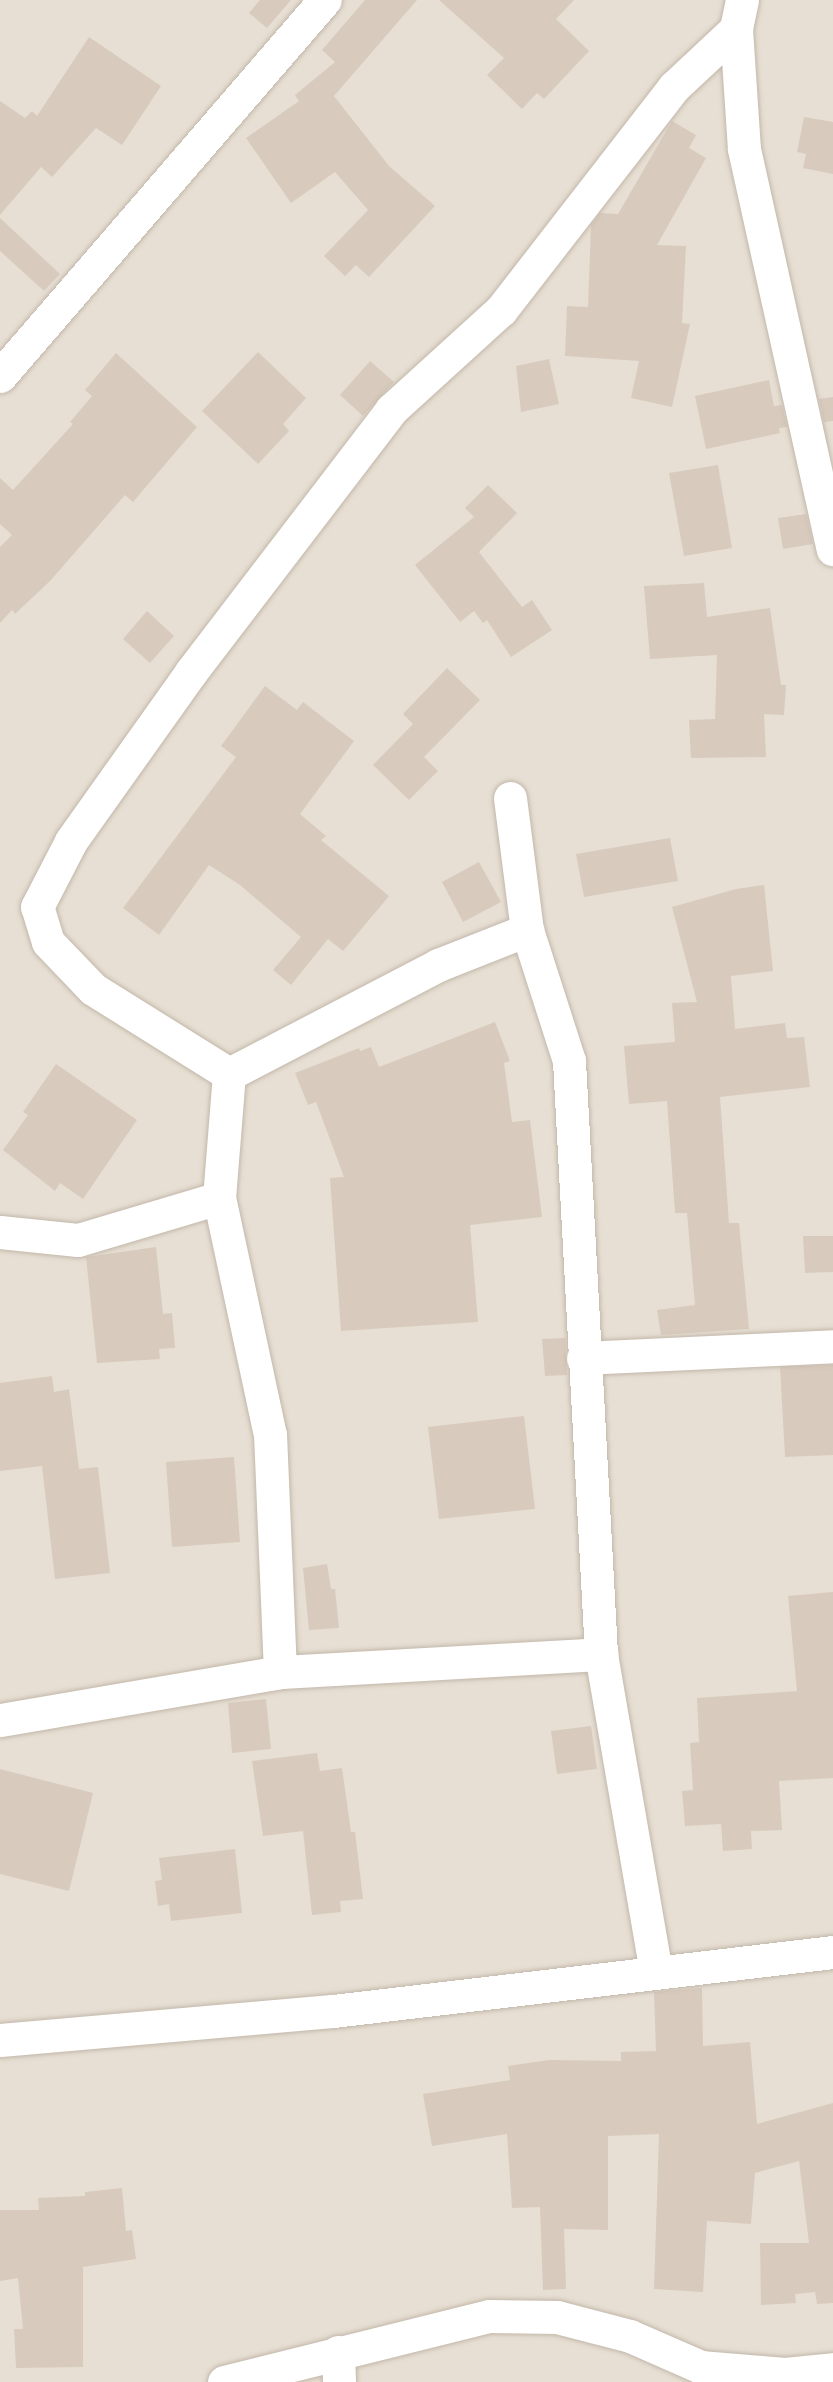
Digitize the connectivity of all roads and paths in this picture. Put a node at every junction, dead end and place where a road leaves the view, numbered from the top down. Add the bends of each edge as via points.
1 (325, 0) edge
2 (739, 14) edge
3 (2, 370) edge
4 (833, 549) edge
5 (510, 798) dead end
6 (527, 930) junction
7 (229, 1074) junction
8 (219, 1198) junction
9 (0, 1232) edge
10 (833, 1347) edge
11 (584, 1358) junction
12 (601, 1654) junction
13 (280, 1672) junction
14 (0, 1720) edge
15 (833, 1952) edge
16 (656, 1971) junction
17 (0, 2040) edge
18 (338, 2367) edge
19 (833, 2370) edge
20 (224, 2382) edge

1 - 3 street
2 - 4 street via 744,149
2 - 7 street via 674,87 501,310 391,410 190,672 71,841 37,907 48,942 93,989
5 - 6 street
6 - 7 street via 438,965
6 - 11 street via 569,1060
7 - 8 street
8 - 9 street via 78,1240
8 - 13 street via 270,1435
10 - 11 street
11 - 12 street
12 - 13 street
12 - 16 street
13 - 14 street
15 - 16 street
16 - 17 street via 333,2011
18 - 19 street via 489,2316 556,2317 630,2336 701,2367 785,2374
18 - 20 street

